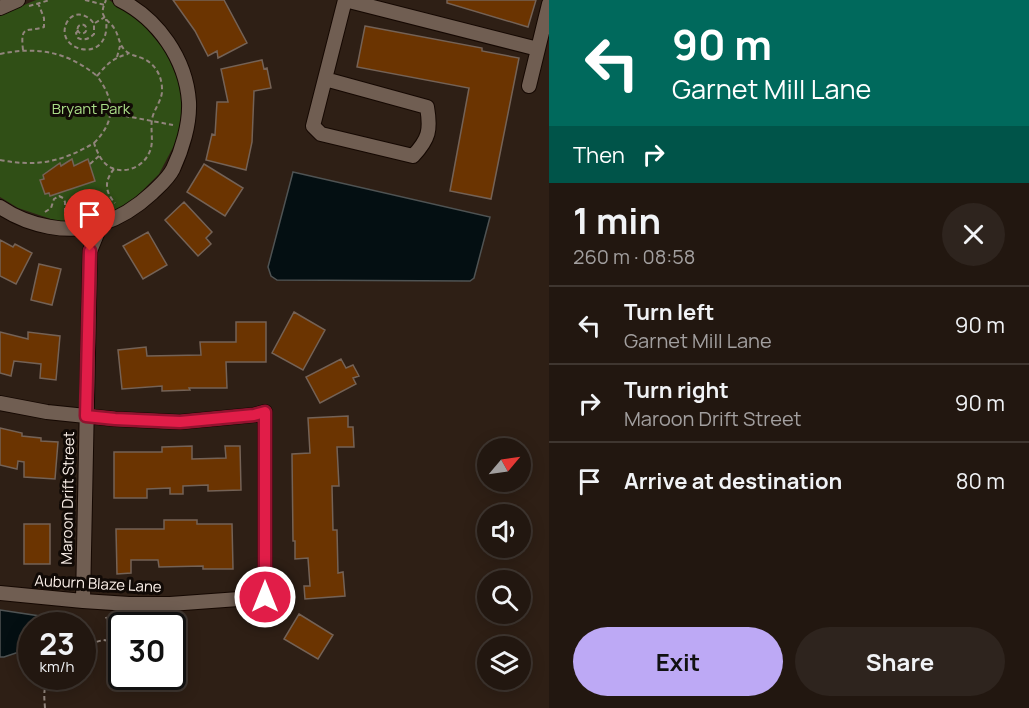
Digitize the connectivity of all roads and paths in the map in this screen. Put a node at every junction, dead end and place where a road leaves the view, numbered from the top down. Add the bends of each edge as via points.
1 (18, 0) edge
2 (85, 0) edge
3 (106, 0) edge
4 (345, 0) edge
5 (38, 3) dead end
6 (114, 3) edge
7 (549, 4) edge
8 (104, 5) junction
9 (0, 8) edge
10 (106, 18) junction
11 (94, 23) junction
12 (78, 31) dead end
13 (120, 46) junction
14 (538, 49) junction
15 (23, 51) junction
16 (0, 54) edge
17 (128, 54) junction
18 (117, 57) junction
19 (97, 76) junction
20 (325, 79) junction
21 (529, 86) dead end
22 (110, 113) junction
23 (152, 121) junction
24 (176, 123) dead end
25 (94, 143) junction
26 (99, 156) junction
27 (0, 160) edge
28 (90, 164) dead end
29 (114, 169) junction
30 (63, 191) dead end
31 (59, 196) junction
32 (0, 207) edge
33 (113, 207) dead end
34 (41, 213) dead end
35 (101, 224) junction
36 (70, 225) junction
37 (90, 251) junction
38 (0, 403) edge
39 (86, 416) junction
40 (0, 592) edge
41 (83, 601) junction
42 (106, 616) dead end
43 (108, 621) edge
44 (44, 690) edge
45 (45, 708) edge

1 - 9 street
2 - 8 path
3 - 8 path
4 - 14 street
4 - 20 street
5 - 15 path via 44,27 24,32
6 - 8 path
6 - 35 street via 131,6 162,34 181,68 189,103 180,151 162,184 142,202
7 - 14 street
8 - 10 path
10 - 11 path
10 - 11 path via 107,33 96,47 84,50 71,45 65,29 71,18 81,14
10 - 13 path via 117,31
11 - 12 path via 94,34 86,40 78,38
13 - 17 path
13 - 18 path
14 - 21 street
15 - 16 path
15 - 19 path via 66,57
17 - 18 path
17 - 23 path via 144,59 158,71 162,95
18 - 19 path
19 - 22 path via 108,94
20 - 20 street via 313,126 321,134 413,156 425,144 430,122 427,107
22 - 23 path
22 - 25 path via 108,124
23 - 24 path
23 - 29 path via 152,146 146,159 135,168
25 - 26 path
25 - 27 path via 50,162
26 - 28 path
26 - 29 path
29 - 33 path via 106,187 117,204
30 - 31 path
31 - 34 path via 51,208
31 - 36 path via 65,202
32 - 36 street via 46,227
35 - 36 street
35 - 37 street
36 - 37 street
37 - 39 street, Maroon Drift Street
38 - 39 street
39 - 41 street, Maroon Drift Street
39 - 41 street, Auburn Blaze Lane via 180,422 265,412 265,597 170,604
40 - 41 street, Auburn Blaze Lane
42 - 43 path
44 - 45 path

